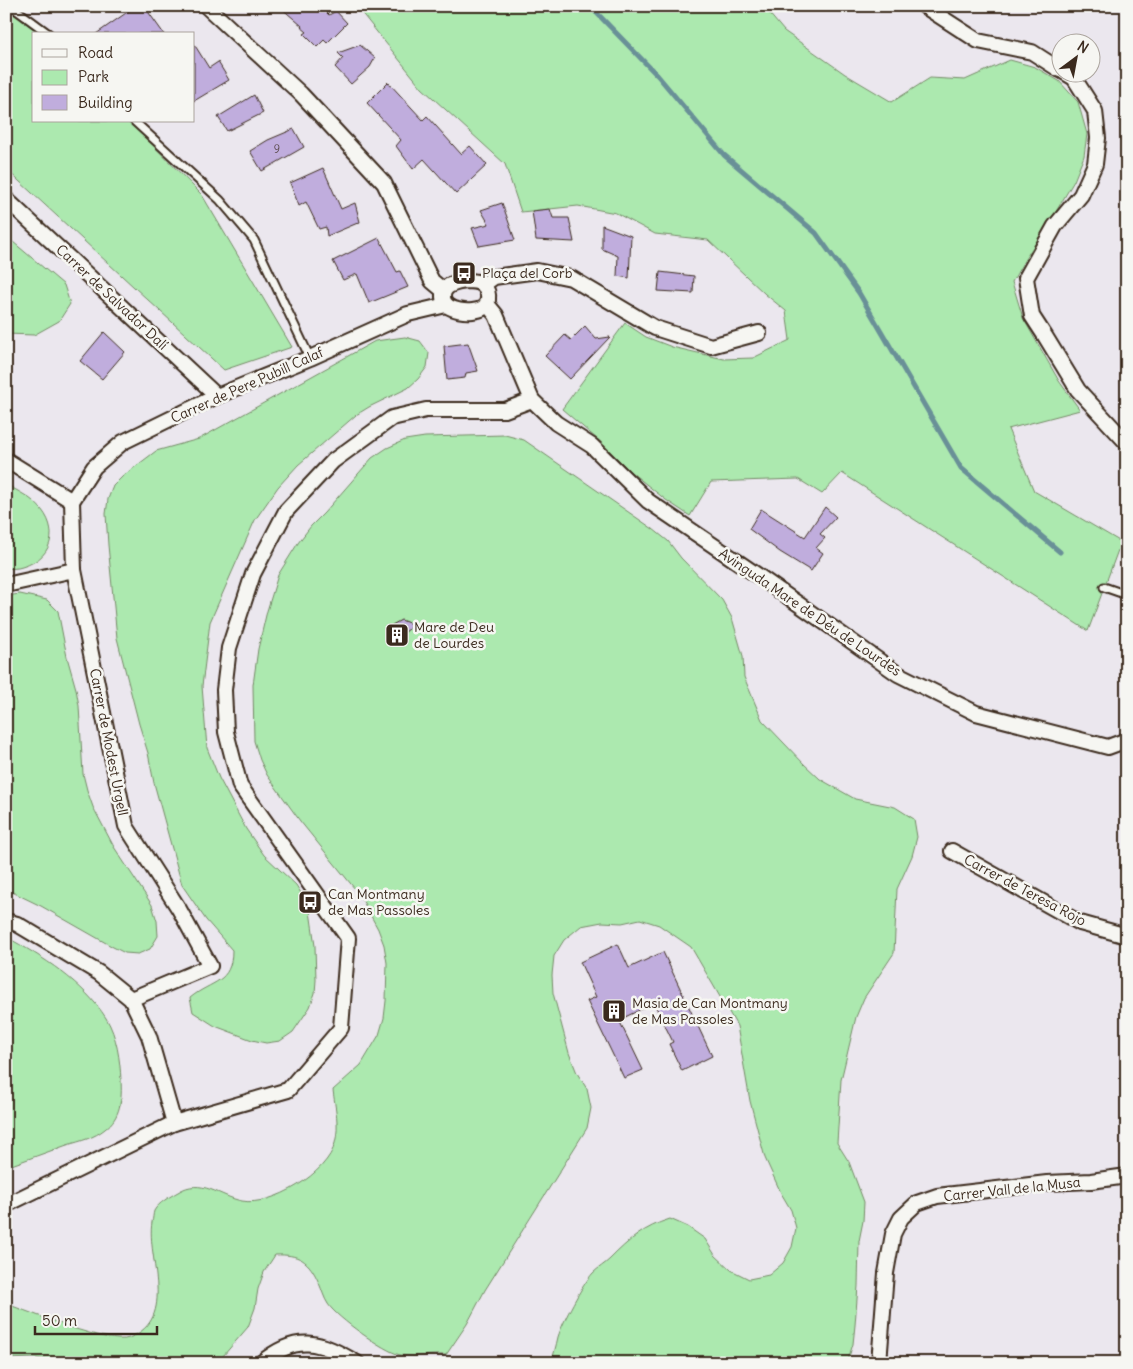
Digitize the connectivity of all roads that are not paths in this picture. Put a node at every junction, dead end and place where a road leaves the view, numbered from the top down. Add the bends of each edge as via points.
1 (11, 6) edge
2 (206, 6) edge
3 (924, 6) edge
4 (46, 32) edge
5 (1050, 64) edge
6 (1077, 82) edge
7 (135, 122) edge
8 (6, 198) edge
9 (483, 285) junction
10 (445, 298) junction
11 (486, 304) junction
12 (759, 333) dead end
13 (310, 358) junction
14 (217, 396) junction
15 (532, 400) junction
16 (1127, 443) edge
17 (6, 460) edge
18 (72, 501) junction
19 (74, 570) junction
20 (6, 585) edge
21 (1104, 587) dead end
22 (1127, 595) edge
23 (1127, 740) edge
24 (952, 851) dead end
25 (6, 921) edge
26 (1127, 936) edge
27 (131, 999) junction
28 (174, 1123) junction
29 (1127, 1176) edge
30 (6, 1205) edge
31 (261, 1363) edge
32 (357, 1363) edge
33 (878, 1363) edge

1 - 4 lane
2 - 10 street via 301,94 384,183 432,281
3 - 5 street via 978,41 1032,52
6 - 16 street via 1096,111 1098,138 1095,164 1081,195 1055,226 1026,278 1032,316 1078,390
7 - 13 lane via 220,200 254,240
8 - 14 street, Carrer de Salvador Dalí
9 - 10 street via 475,281 456,282 449,285
9 - 11 street via 487,290
9 - 12 street via 494,277 537,271 571,278 656,328 711,346
10 - 11 street via 454,309 465,311 476,310
10 - 13 street, Carrer de Pere Pubill Calaf
11 - 15 street, Avinguda Mare de Déu de Lourdes via 496,315
13 - 14 street, Carrer de Pere Pubill Calaf
14 - 18 street, Carrer de Pere Pubill Calaf via 123,442 94,467
15 - 23 street, Avinguda Mare de Déu de Lourdes via 556,422 592,446 648,501 898,674 976,713 1108,746
15 - 28 street via 505,410 426,410 392,418 332,461 286,511 253,574 229,648 224,690 226,732 240,786 348,938 341,1028 288,1090
17 - 18 street
18 - 19 street, Carrer de Modest Urgell
19 - 20 street
19 - 27 street, Carrer de Modest Urgell via 126,826 210,966
21 - 22 lane
24 - 26 street, Carrer de Teresa Rojo via 1080,923
25 - 27 street via 17,924 99,973
27 - 28 street via 149,1036
28 - 30 street
29 - 33 street, Carrer Vall de la Musa via 937,1196 917,1204 901,1218 893,1234
31 - 32 street via 293,1344 314,1343

